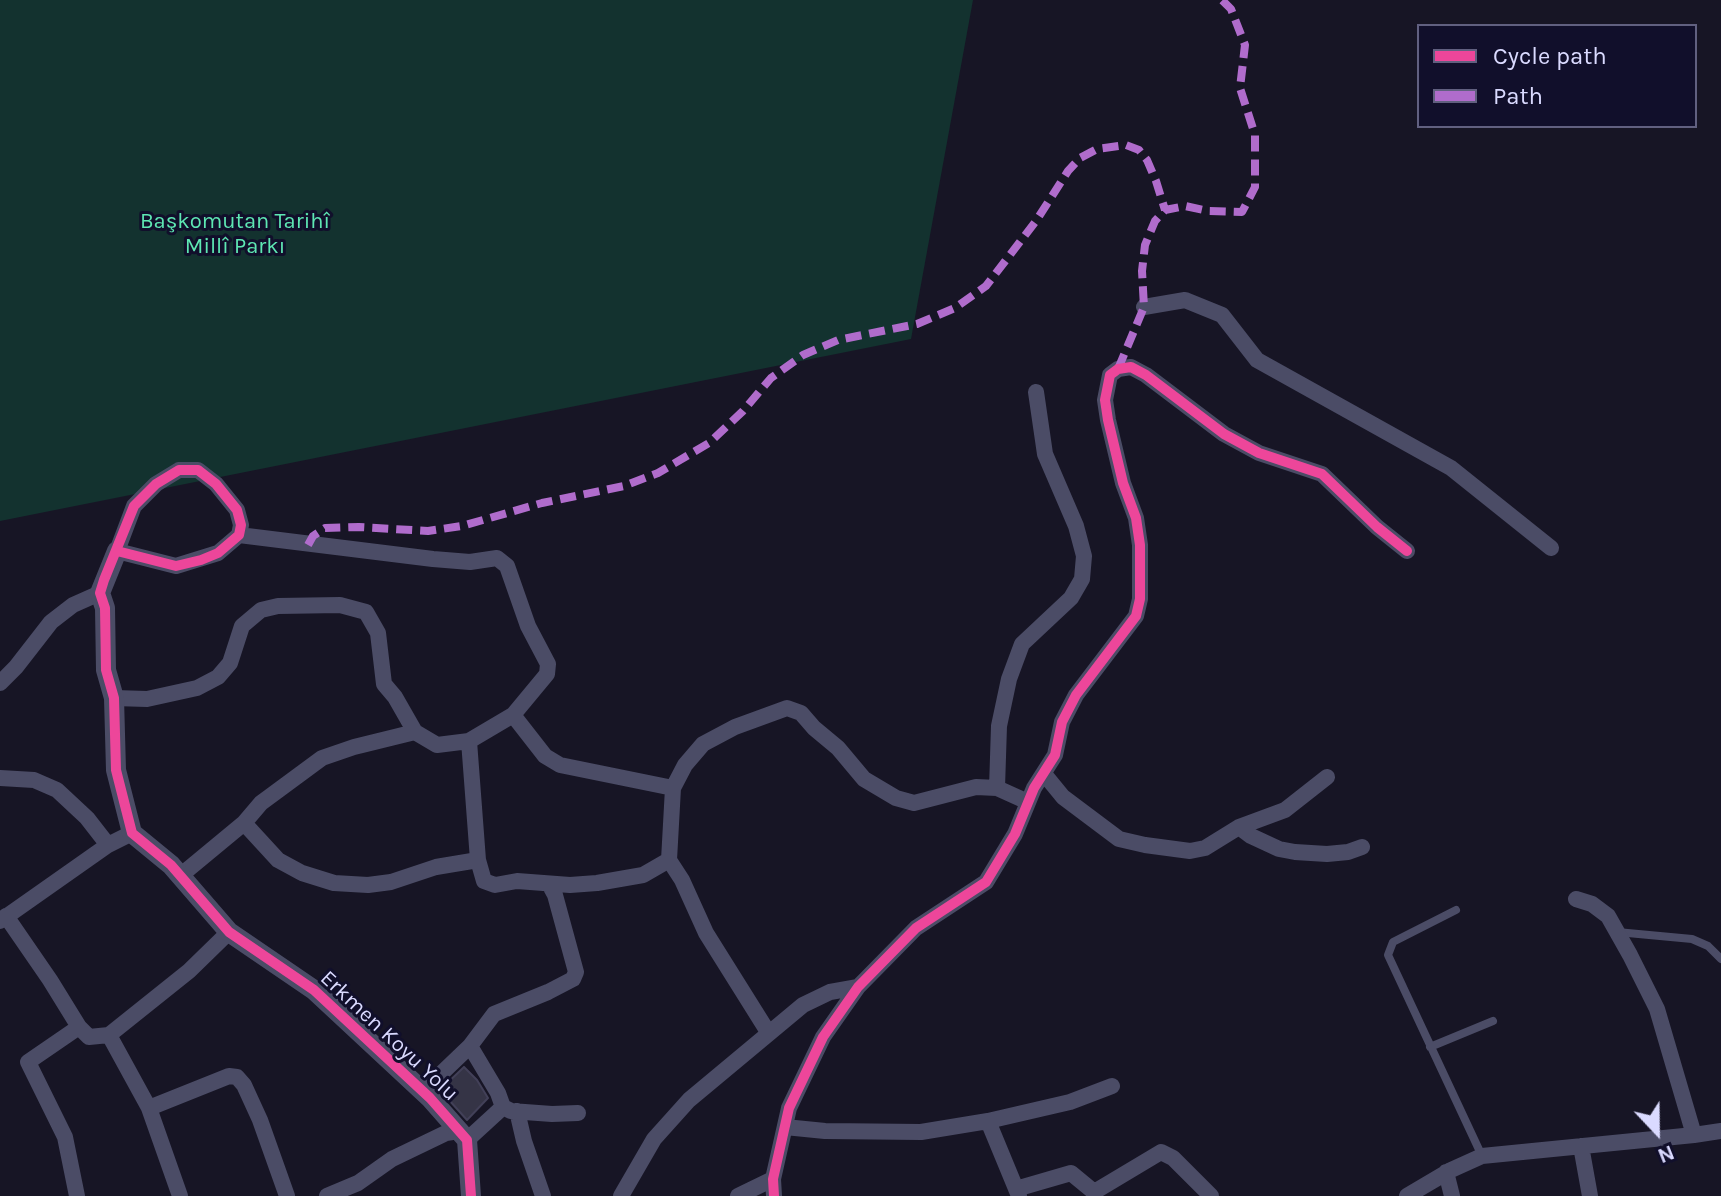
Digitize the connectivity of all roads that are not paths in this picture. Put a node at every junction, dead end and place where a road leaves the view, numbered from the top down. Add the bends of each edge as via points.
1 (1144, 307) dead end
2 (1036, 392) dead end
3 (239, 535) junction
4 (1551, 548) dead end
5 (117, 551) junction
6 (1407, 551) dead end
7 (100, 593) junction
8 (0, 683) edge
9 (114, 698) junction
10 (513, 715) junction
11 (415, 732) junction
12 (469, 741) junction
13 (1045, 775) junction
14 (1327, 777) dead end
15 (0, 778) edge
16 (673, 788) junction
17 (997, 788) junction
18 (1028, 802) junction
19 (244, 823) junction
20 (1239, 827) junction
21 (132, 833) junction
22 (108, 845) junction
23 (1362, 847) dead end
24 (478, 860) junction
25 (669, 860) junction
26 (180, 876) junction
27 (549, 884) junction
28 (1576, 899) dead end
29 (1456, 910) dead end
30 (3, 918) edge
31 (229, 932) junction
32 (1617, 932) junction
33 (1721, 959) edge
34 (858, 987) junction
35 (1493, 1021) dead end
36 (79, 1027) junction
37 (768, 1032) junction
38 (109, 1035) junction
39 (470, 1046) junction
40 (1430, 1047) junction
41 (1112, 1086) dead end
42 (423, 1091) junction
43 (149, 1108) junction
44 (510, 1109) junction
45 (578, 1113) dead end
46 (988, 1121) junction
47 (785, 1127) junction
48 (1721, 1131) edge
49 (1694, 1135) junction
50 (463, 1136) junction
51 (1581, 1146) junction
52 (1482, 1156) junction
53 (1446, 1172) junction
54 (774, 1188) edge
55 (1017, 1192) edge
56 (77, 1196) edge
57 (180, 1196) edge
58 (287, 1196) edge
59 (327, 1196) edge
60 (471, 1196) edge
61 (543, 1196) edge
62 (621, 1196) edge
63 (738, 1196) edge
64 (1211, 1196) edge
65 (1407, 1196) edge
66 (1452, 1196) edge
67 (1590, 1196) edge

1 - 4 street via 1185,300 1222,315 1257,360 1451,468
2 - 17 street via 1045,454 1084,556 1082,579 1071,598 1022,644 999,726
3 - 5 street via 218,553 176,566
3 - 5 street via 237,510 216,484 198,470 179,470 134,506
3 - 10 street via 433,559 497,558 507,566 548,664 547,674
5 - 7 street
6 - 13 street via 1322,474 1259,453 1224,434 1146,375 1131,367 1118,369 1110,375 1105,400 1136,518 1140,599 1136,616 1069,708
7 - 8 street via 51,622
7 - 9 street via 106,670
9 - 11 street via 147,699 197,688 218,677 230,663 242,626 261,610 340,605 366,612 378,633 384,684
9 - 21 street via 116,770
10 - 12 street
10 - 16 street via 545,756 560,765
11 - 12 street via 437,745
11 - 19 street via 322,758 261,803
12 - 24 street
13 - 18 street
13 - 20 street via 1063,797 1119,839 1190,851
14 - 20 street via 1285,810
15 - 22 street via 34,780 57,790
16 - 17 street via 703,744 787,708 801,713 864,779 896,798 914,803 976,787
16 - 25 street
17 - 18 street
18 - 34 street via 986,882 916,928
19 - 24 street via 278,860 334,883 391,882
19 - 26 street
20 - 23 street via 1295,852 1327,854
21 - 22 street
21 - 26 street, Erkmen Koyu Yolu
22 - 30 street
24 - 27 street via 484,881 495,885
25 - 27 street via 643,875
25 - 37 street via 713,945
26 - 31 street, Erkmen Koyu Yolu
27 - 39 street via 576,972 573,979 494,1014
28 - 32 street via 1608,916
29 - 40 lane via 1393,942 1388,950
30 - 36 street
31 - 38 street
31 - 42 street, Erkmen Koyu Yolu via 314,990
32 - 33 lane via 1692,939
32 - 49 street via 1657,1009
34 - 37 street via 803,1005
34 - 47 street via 823,1037
35 - 40 lane
36 - 38 street via 89,1037
36 - 56 street via 28,1062 65,1137
37 - 62 street via 689,1100 654,1139
38 - 43 street
39 - 42 street
39 - 44 street
40 - 52 lane
41 - 46 street
42 - 50 street, Erkmen Koyu Yolu
43 - 57 street
43 - 58 street via 237,1077 260,1120
44 - 45 street
44 - 50 street
44 - 61 street
46 - 47 street via 921,1132
46 - 55 street
47 - 54 street
48 - 49 street
49 - 51 street
50 - 59 street via 446,1133
50 - 60 street
51 - 52 street
51 - 67 street
52 - 53 street
53 - 65 street
53 - 66 street
54 - 63 street
55 - 64 street via 1071,1173 1094,1192 1161,1152

